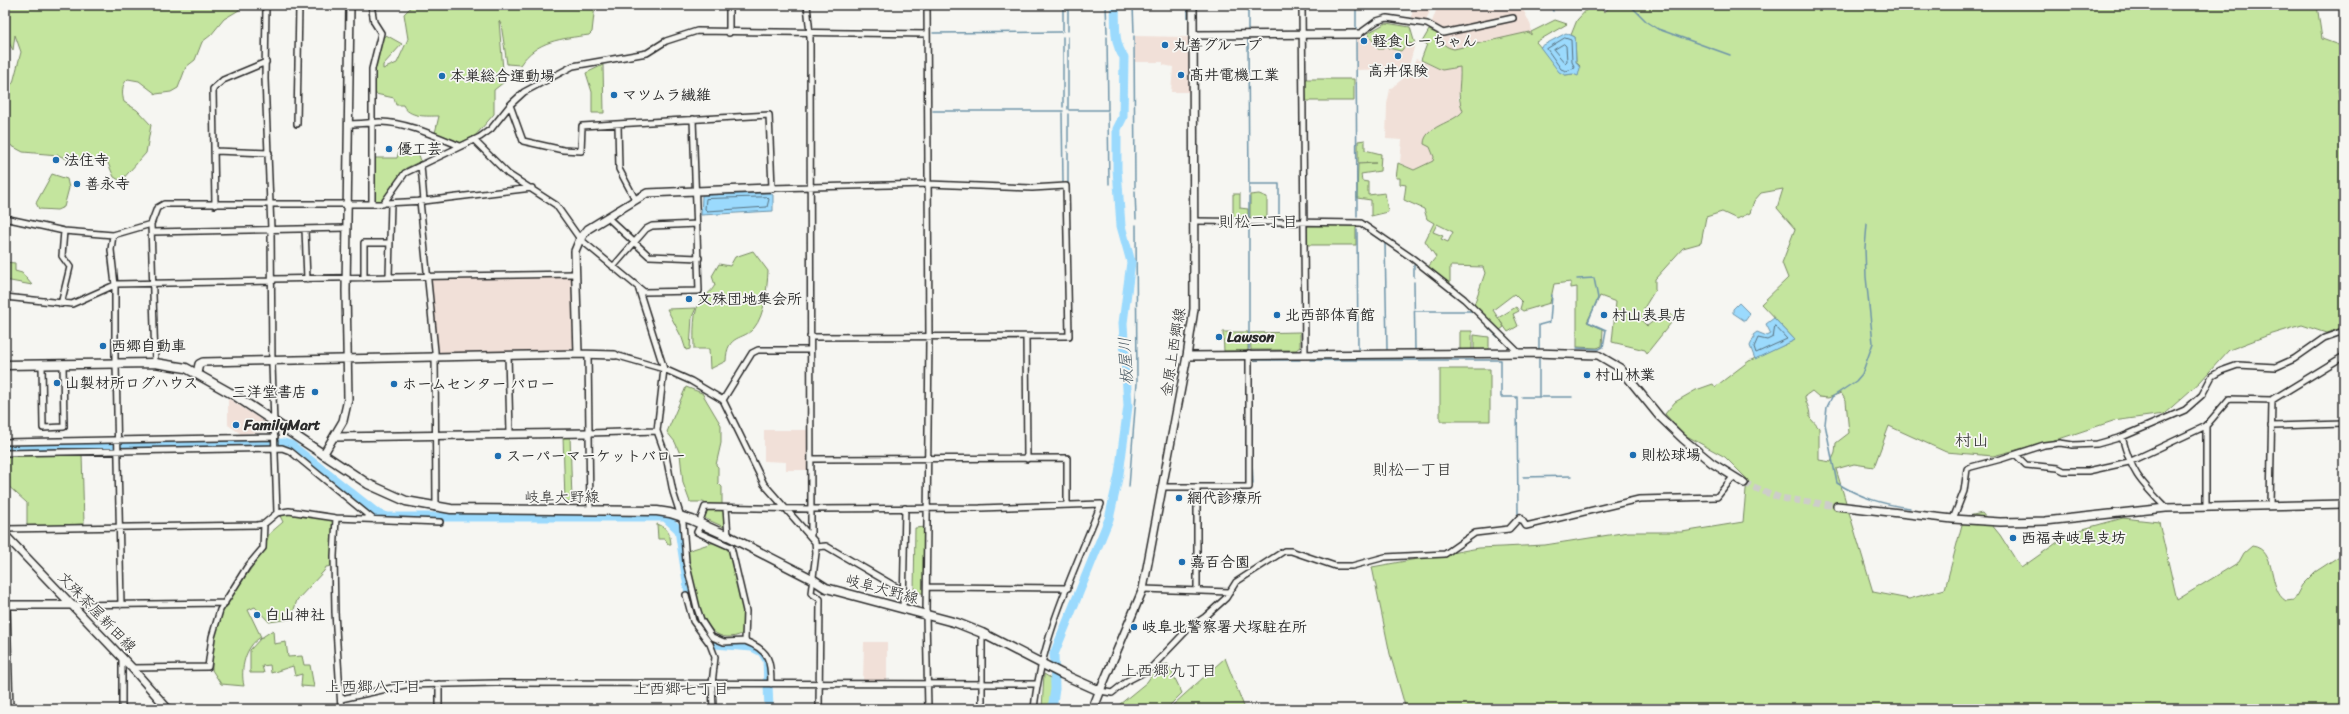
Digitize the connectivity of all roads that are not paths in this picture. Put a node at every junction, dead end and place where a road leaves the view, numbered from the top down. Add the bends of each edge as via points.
1 (266, 5) edge
2 (299, 5) edge
3 (350, 5) edge
4 (370, 5) edge
5 (729, 5) edge
6 (807, 5) edge
7 (927, 5) edge
8 (1193, 5) edge
9 (1302, 5) edge
10 (1513, 18) dead end
11 (729, 33) junction
12 (810, 34) junction
13 (927, 34) junction
14 (1302, 34) junction
15 (1356, 34) joint
16 (1193, 35) junction
17 (266, 62) junction
18 (510, 105) junction
19 (693, 119) junction
20 (297, 124) dead end
21 (348, 124) junction
22 (372, 124) junction
23 (618, 124) junction
24 (474, 140) junction
25 (460, 146) junction
26 (215, 151) junction
27 (269, 153) junction
28 (421, 165) junction
29 (928, 184) junction
30 (810, 186) junction
31 (532, 188) junction
32 (772, 188) junction
33 (694, 190) junction
34 (635, 199) junction
35 (422, 201) junction
36 (388, 203) junction
37 (270, 204) junction
38 (372, 204) junction
39 (215, 205) junction
40 (347, 205) junction
41 (607, 217) junction
42 (5, 221) edge
43 (1194, 221) junction
44 (1303, 221) junction
45 (151, 224) junction
46 (697, 224) junction
47 (347, 228) junction
48 (271, 229) junction
49 (305, 229) junction
50 (64, 231) junction
51 (152, 232) junction
52 (113, 235) junction
53 (580, 239) junction
54 (389, 243) junction
55 (634, 243) junction
56 (698, 258) junction
57 (613, 267) junction
58 (575, 274) junction
59 (389, 277) junction
60 (347, 278) junction
61 (364, 278) junction
62 (427, 278) junction
63 (307, 279) junction
64 (272, 280) junction
65 (153, 284) junction
66 (114, 285) junction
67 (638, 287) junction
68 (5, 297) edge
69 (61, 304) junction
70 (2344, 331) edge
71 (810, 337) junction
72 (1026, 337) junction
73 (929, 338) junction
74 (809, 350) junction
75 (1519, 353) junction
76 (578, 354) junction
77 (588, 354) junction
78 (1249, 354) junction
79 (1305, 354) junction
80 (615, 355) joint
81 (508, 356) junction
82 (1187, 356) junction
83 (2344, 356) edge
84 (435, 358) junction
85 (348, 359) junction
86 (273, 361) junction
87 (116, 363) junction
88 (155, 363) junction
89 (5, 364) edge
90 (42, 364) junction
91 (63, 364) junction
92 (664, 369) junction
93 (197, 373) junction
94 (723, 400) junction
95 (2272, 400) junction
96 (275, 424) junction
97 (2344, 424) edge
98 (2206, 426) junction
99 (2270, 426) junction
100 (657, 431) junction
101 (589, 432) junction
102 (510, 433) junction
103 (435, 435) junction
104 (2122, 436) junction
105 (334, 437) junction
106 (275, 438) junction
107 (117, 440) junction
108 (5, 442) edge
109 (275, 447) junction
110 (118, 450) junction
111 (5, 453) edge
112 (323, 455) junction
113 (2016, 455) junction
114 (812, 459) junction
115 (1027, 459) junction
116 (928, 460) junction
117 (2129, 462) junction
118 (1733, 477) junction
119 (1744, 483) tunnel mouth
120 (1162, 487) junction
121 (1197, 487) junction
122 (2344, 504) edge
123 (1067, 505) junction
124 (2270, 505) junction
125 (1837, 506) tunnel mouth
126 (2206, 507) junction
127 (436, 508) junction
128 (726, 508) junction
129 (905, 508) junction
130 (928, 508) junction
131 (2166, 508) junction
132 (785, 509) junction
133 (811, 509) junction
134 (590, 511) junction
135 (276, 513) junction
136 (681, 516) junction
137 (336, 518) junction
138 (701, 518) dead end
139 (1953, 519) junction
140 (374, 520) junction
141 (440, 522) dead end
142 (264, 524) junction
143 (119, 527) junction
144 (699, 528) dead end
145 (5, 529) edge
146 (5, 535) edge
147 (811, 535) junction
148 (728, 536) junction
149 (816, 547) junction
150 (812, 579) junction
151 (928, 587) junction
152 (1068, 588) junction
153 (1143, 589) junction
154 (1197, 590) junction
155 (903, 591) junction
156 (1230, 592) junction
157 (686, 595) dead end
158 (225, 603) junction
159 (6, 605) edge
160 (71, 605) junction
161 (121, 605) junction
162 (903, 609) junction
163 (926, 615) junction
164 (982, 633) junction
165 (745, 642) junction
166 (122, 657) junction
167 (1043, 664) junction
168 (132, 668) junction
169 (440, 684) junction
170 (712, 684) junction
171 (771, 684) junction
172 (820, 684) junction
173 (928, 684) junction
174 (982, 684) junction
175 (1037, 684) junction
176 (1100, 691) junction
177 (341, 699) junction
178 (10, 709) edge
179 (122, 709) edge
180 (168, 709) edge
181 (341, 709) edge
182 (439, 709) edge
183 (713, 709) edge
184 (820, 709) edge
185 (928, 709) edge
186 (982, 709) edge
187 (1034, 709) edge
188 (1093, 709) edge

1 - 17 street
2 - 20 street
3 - 21 street
4 - 22 street via 374,22 381,33 372,69
5 - 11 street
6 - 12 street
7 - 13 street
8 - 16 street, 金原上西郷線
9 - 14 street
10 - 15 street via 1443,33 1435,31 1427,24 1382,18
11 - 12 street
11 - 18 street via 697,31 666,41 647,53 574,66 524,92
12 - 13 street
12 - 30 street
13 - 29 street
14 - 15 street
14 - 16 street
14 - 44 street
16 - 43 street, 金原上西郷線
17 - 26 street via 223,80 213,89
17 - 27 street
18 - 23 street via 523,141 563,150 581,151 582,126
18 - 24 street via 491,129
19 - 23 street
19 - 32 street via 769,115
19 - 33 street
21 - 22 street
21 - 40 street
22 - 25 street via 378,122 405,126
22 - 38 street
23 - 34 street via 619,169
24 - 25 street
24 - 31 street via 508,174
25 - 28 street
26 - 27 street
26 - 39 street
27 - 37 street
28 - 35 street
28 - 36 street via 405,173
29 - 30 street
29 - 72 street via 1032,188 1066,186 1069,336
29 - 73 street
30 - 32 street
30 - 71 street
31 - 35 street
31 - 53 street via 556,205
32 - 33 street
33 - 34 street via 651,192
33 - 46 street
34 - 41 street
35 - 36 street
35 - 62 street
36 - 38 street
36 - 54 street
37 - 39 street
37 - 40 street
37 - 48 street
38 - 40 street
39 - 45 street via 164,204 157,208
40 - 47 street
41 - 53 street via 588,229
41 - 55 street
42 - 50 street via 9,219
43 - 44 street
43 - 82 street, 金原上西郷線 via 1194,309
44 - 75 street via 1361,223 1412,258 1464,299
44 - 79 street
45 - 51 street
45 - 52 street
46 - 55 street via 652,226
46 - 56 street
47 - 49 street
47 - 60 street
48 - 49 street
48 - 51 street
48 - 64 street
49 - 63 street
50 - 52 street
50 - 69 street via 62,256 70,267
51 - 65 street
52 - 66 street via 111,250
53 - 57 street
53 - 58 street via 576,247
54 - 59 street
54 - 61 street via 364,243
55 - 56 street via 654,258
55 - 57 street
56 - 67 street via 699,291 644,292
57 - 67 street
58 - 62 street
58 - 76 street
59 - 61 street
59 - 62 street
60 - 61 street
60 - 63 street
60 - 85 street
62 - 84 street via 432,306
63 - 64 street
64 - 65 street
64 - 86 street
65 - 66 street
65 - 88 street
66 - 69 street via 72,304
66 - 87 street
67 - 92 street
68 - 69 street
70 - 104 street via 2324,338 2294,359 2276,367 2238,365 2221,371 2212,376 2202,395 2185,410
71 - 73 street
71 - 74 street
72 - 73 street
72 - 115 street
73 - 116 street
74 - 94 street via 758,350 752,353
74 - 114 street
75 - 79 street
75 - 118 street via 1586,353 1603,357 1620,368 1659,416 1683,439
76 - 77 street
76 - 81 street
77 - 80 street
77 - 101 street
78 - 79 street
78 - 82 street
78 - 121 street via 1249,487
80 - 92 street
81 - 84 street
81 - 102 street
82 - 120 street, 金原上西郷線
83 - 95 street
84 - 85 street
84 - 103 street
85 - 86 street
85 - 105 street via 346,409
86 - 93 street via 203,362 199,364
86 - 96 street
87 - 88 main road, 岐阜大野線
87 - 91 main road, 岐阜大野線
87 - 107 street
88 - 93 main road, 岐阜大野線 via 174,365
89 - 90 main road, 岐阜大野線
90 - 91 main road, 岐阜大野線
90 - 91 street via 43,428 64,427
92 - 94 street via 697,384
92 - 100 street
93 - 96 main road, 岐阜大野線
94 - 132 street via 764,484
95 - 98 street via 2229,399
95 - 99 street
96 - 106 street
96 - 112 main road, 岐阜大野線
97 - 99 street
98 - 117 street
98 - 126 street
99 - 124 street
100 - 101 street
100 - 136 street via 666,456 672,492
101 - 102 street
101 - 134 street
102 - 103 street
103 - 105 street
103 - 127 street
104 - 113 street via 2097,444 2044,445
104 - 117 street
105 - 112 street
106 - 107 street
106 - 109 street
107 - 108 street
107 - 110 street
109 - 110 street
109 - 135 street
109 - 140 street via 290,451
110 - 111 street
110 - 143 street
112 - 127 main road, 岐阜大野線 via 392,496
113 - 117 street via 2026,465 2058,468 2064,471 2088,471
113 - 139 street via 1967,469 1964,491
114 - 116 street
114 - 133 street
115 - 116 street
115 - 123 street via 1067,458
116 - 130 street
117 - 131 street via 2147,488
118 - 119 street
118 - 156 street via 1717,497 1640,499 1526,526 1520,517 1509,529 1475,533 1453,549 1435,555 1385,557 1352,566 1335,566 1291,550 1284,551 1236,582
120 - 121 street
120 - 153 street, 金原上西郷線
121 - 154 street
122 - 124 street
123 - 130 street
123 - 152 street via 1101,504
124 - 126 street
125 - 139 street
126 - 131 street
127 - 134 main road, 岐阜大野線
128 - 132 street
128 - 138 street via 705,506
128 - 148 street
129 - 130 street
129 - 133 street
129 - 155 street
130 - 151 street
131 - 139 street via 2045,521
132 - 133 street
132 - 147 street
133 - 147 street
134 - 136 main road, 岐阜大野線 via 657,511
135 - 137 street via 289,511
135 - 142 street
136 - 148 main road, 岐阜大野線
136 - 165 street via 686,562 701,620 707,631 717,640
137 - 140 street
137 - 177 street via 335,612
140 - 141 street
142 - 143 street
142 - 158 street via 263,548
143 - 145 street
143 - 161 street
144 - 165 street via 697,532 731,547 746,612
146 - 160 street, 文殊茶屋新田線
147 - 149 street
148 - 150 main road, 岐阜大野線
149 - 150 street
149 - 155 street via 826,546
150 - 162 main road, 岐阜大野線 via 826,588
150 - 172 street via 811,593 820,598
151 - 152 street
151 - 163 street
152 - 167 street
153 - 154 street
153 - 176 street, 金原上西郷線
154 - 156 street
155 - 162 street
156 - 176 street via 1213,611 1190,626 1150,669 1127,681 1112,693
157 - 170 street via 693,621 710,644 715,657
158 - 161 street
158 - 168 street via 215,625 208,667
159 - 160 street
159 - 178 street
160 - 161 street
160 - 166 street, 文殊茶屋新田線
162 - 163 main road, 岐阜大野線
163 - 164 main road, 岐阜大野線
163 - 173 street
164 - 167 main road, 岐阜大野線
164 - 174 street
165 - 171 street via 763,650 769,659
166 - 168 street, 文殊茶屋新田線
166 - 179 street
167 - 175 street
167 - 176 main road, 岐阜大野線
168 - 180 street, 文殊茶屋新田線
169 - 170 street
169 - 177 street via 393,686
169 - 182 street
170 - 171 street
170 - 183 street
171 - 172 street
172 - 173 street
172 - 184 street
173 - 174 street
173 - 185 street
174 - 175 street
174 - 186 street
175 - 187 street
176 - 188 main road
177 - 181 street

